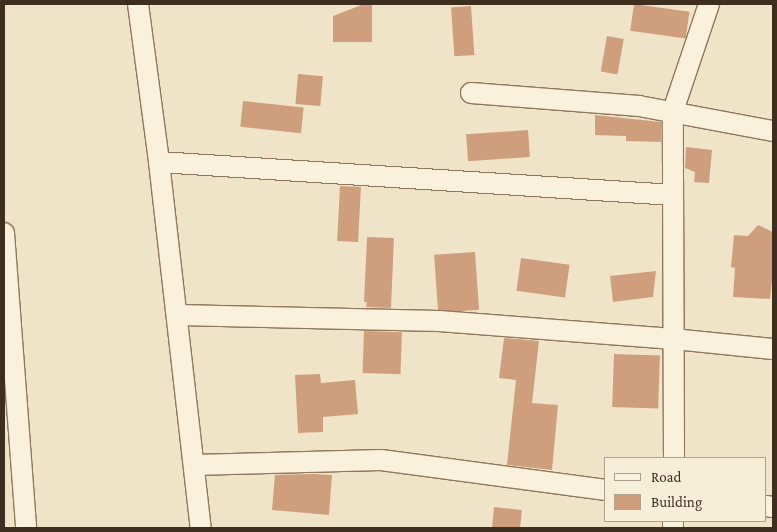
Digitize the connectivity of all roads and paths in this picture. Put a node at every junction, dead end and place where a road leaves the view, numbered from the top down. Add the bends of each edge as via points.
1 (138, 4) edge
2 (709, 4) edge
3 (471, 93) dead end
4 (673, 111) junction
5 (773, 131) edge
6 (159, 162) junction
7 (673, 195) junction
8 (4, 233) edge
9 (176, 315) junction
10 (673, 339) junction
11 (773, 349) edge
12 (674, 457) edge
13 (194, 465) junction
14 (604, 490) edge
15 (26, 528) edge
16 (201, 528) edge

1 - 6 street
2 - 4 street
3 - 4 street
4 - 5 street
4 - 7 street
6 - 7 street
6 - 9 street
7 - 10 street
8 - 15 street
9 - 10 street via 439,321
9 - 13 street
10 - 11 street
10 - 12 street
13 - 14 street via 382,460
13 - 16 street

